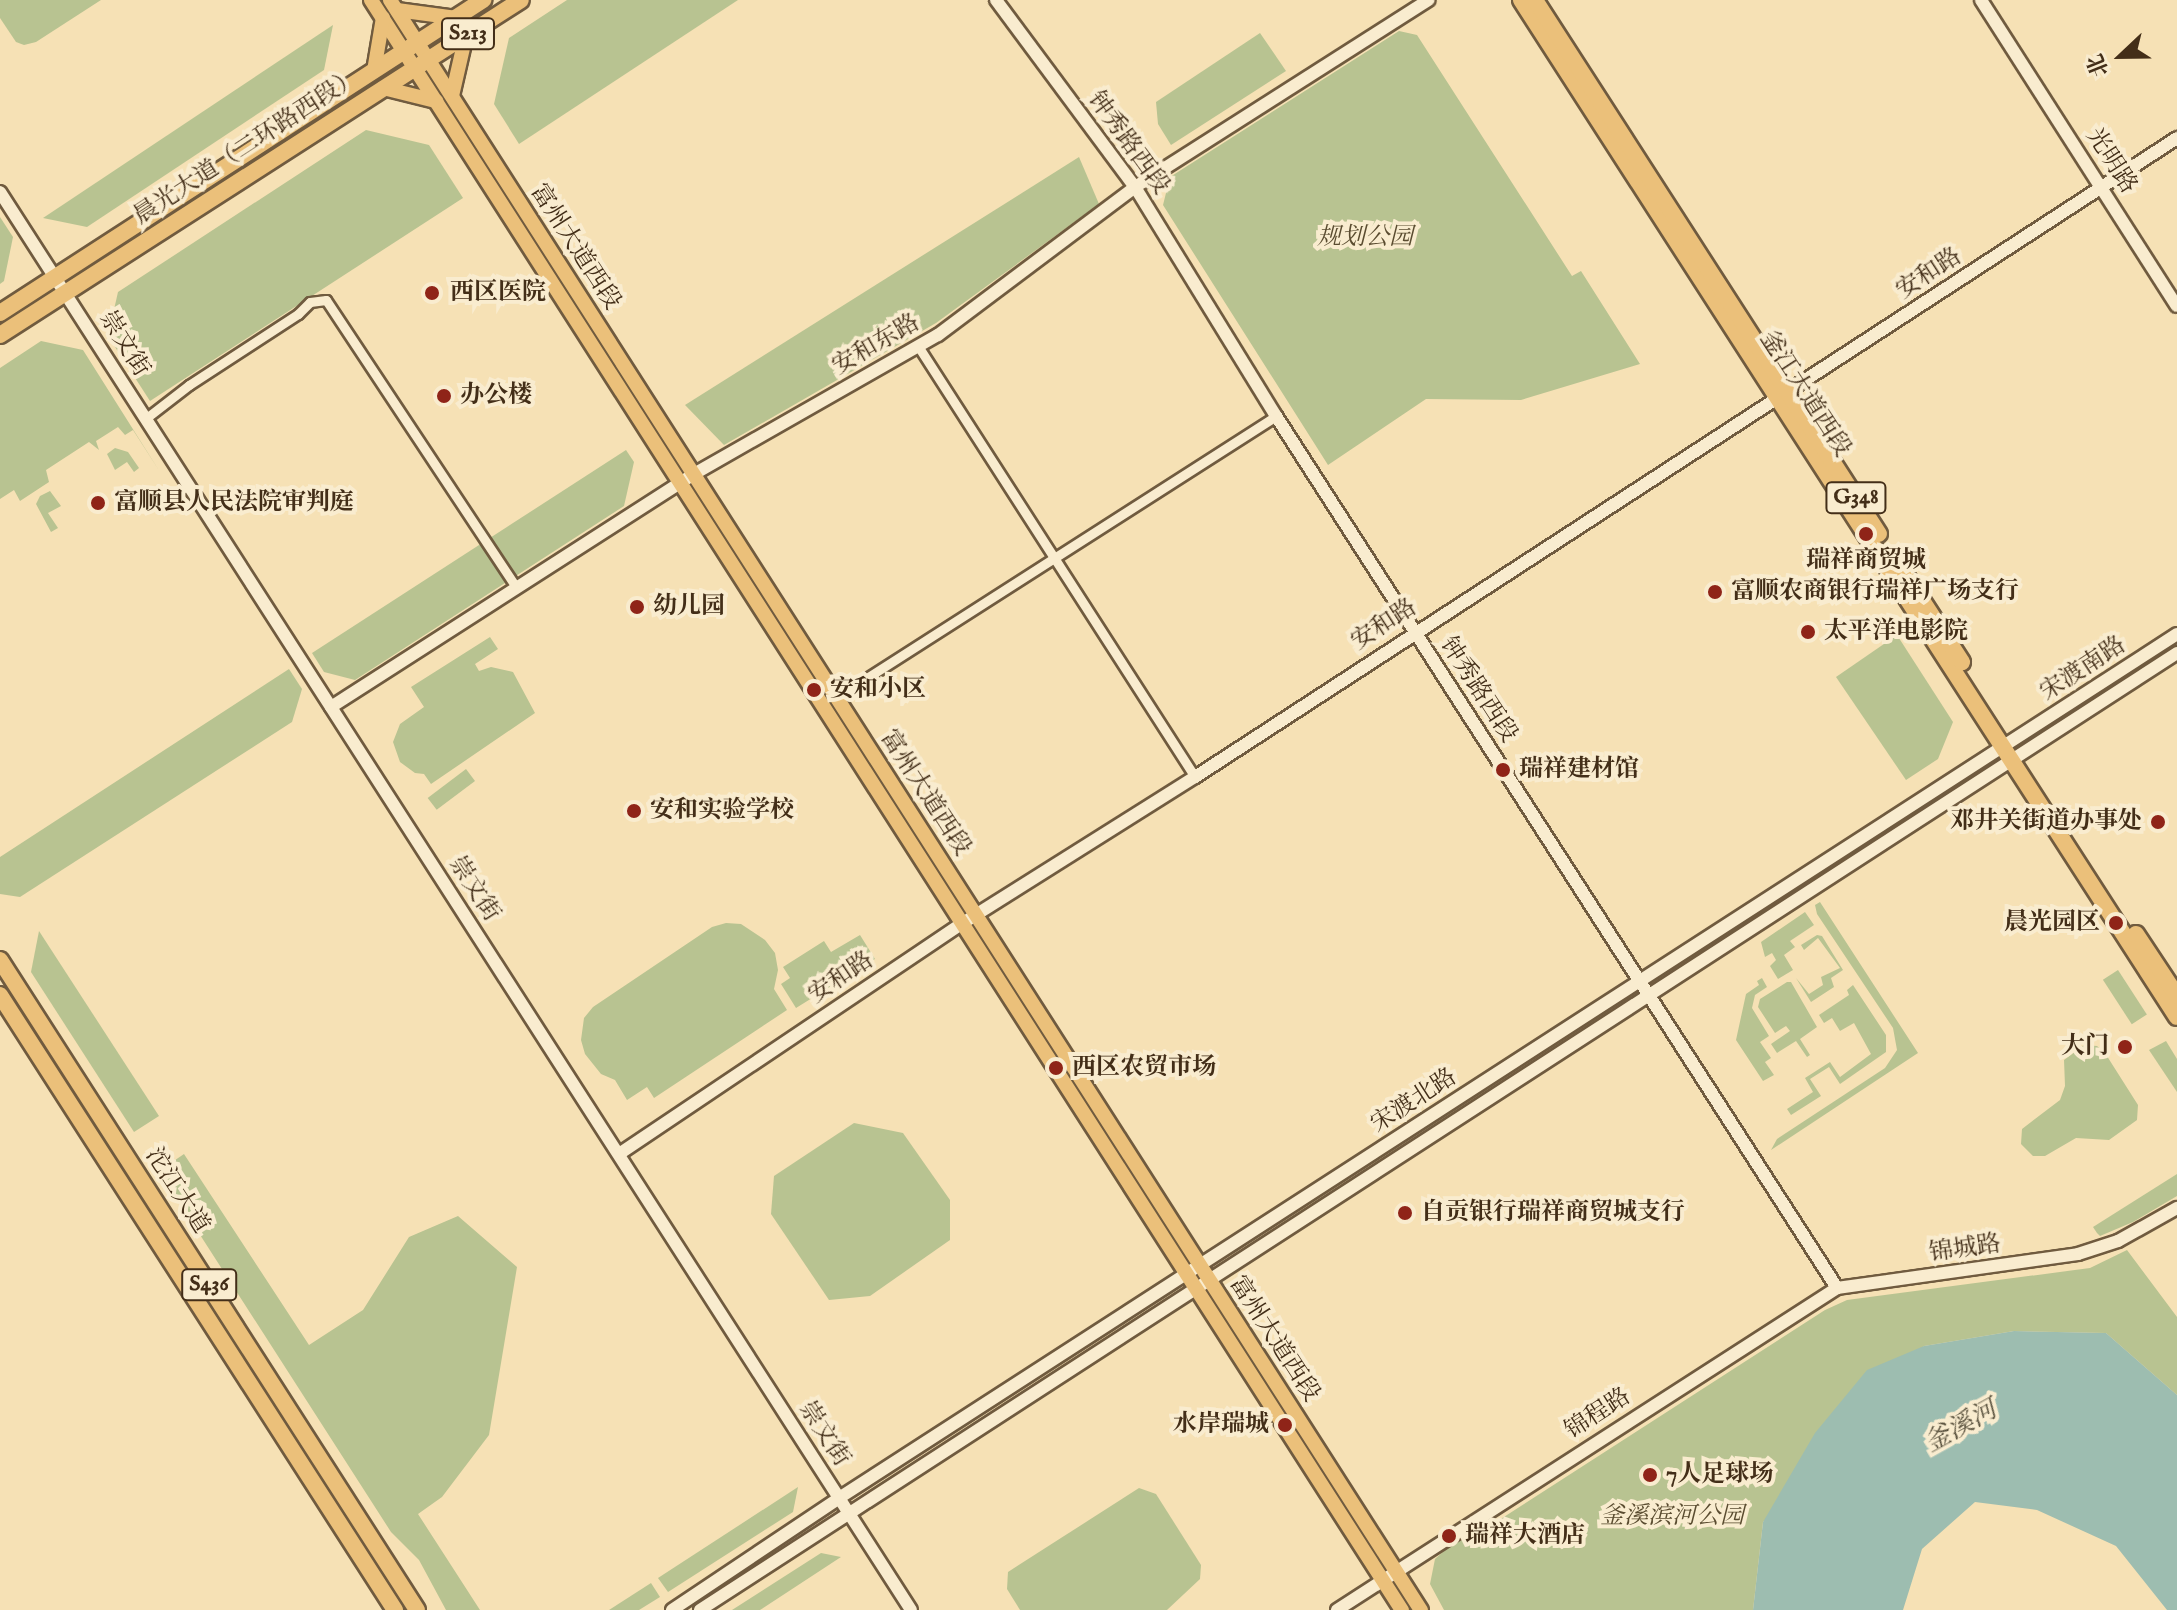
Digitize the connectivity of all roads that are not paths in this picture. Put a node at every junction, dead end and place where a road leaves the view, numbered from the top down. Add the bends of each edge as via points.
1 (371, 0) edge
2 (483, 0) edge
3 (521, 0) edge
4 (996, 0) edge
5 (1429, 0) edge
6 (1521, 0) edge
7 (1535, 0) edge
8 (1981, 0) edge
9 (393, 5) edge
10 (383, 18) junction
11 (456, 18) junction
12 (466, 35) junction
13 (411, 47) junction
14 (422, 64) junction
15 (374, 71) junction
16 (383, 88) junction
17 (452, 96) junction
18 (436, 101) junction
19 (2177, 138) edge
20 (1135, 187) junction
21 (2102, 187) junction
22 (0, 192) edge
23 (55, 277) junction
24 (65, 293) junction
25 (2177, 306) edge
26 (0, 313) edge
27 (0, 335) edge
28 (918, 346) junction
29 (1782, 394) junction
30 (1276, 416) junction
31 (145, 419) junction
32 (694, 474) junction
33 (680, 482) junction
34 (1054, 558) junction
35 (516, 587) junction
36 (1414, 631) junction
37 (2177, 634) edge
38 (2177, 653) edge
39 (837, 697) junction
40 (331, 707) junction
41 (2012, 750) junction
42 (1195, 777) junction
43 (976, 915) junction
44 (963, 923) junction
45 (0, 960) edge
46 (1639, 982) junction
47 (0, 995) edge
48 (1648, 996) junction
49 (2177, 996) edge
50 (2177, 1017) edge
51 (619, 1154) junction
52 (2177, 1208) edge
53 (1194, 1269) junction
54 (1203, 1283) junction
55 (1837, 1288) junction
56 (839, 1498) junction
57 (848, 1513) junction
58 (1390, 1575) junction
59 (395, 1610) edge
60 (417, 1610) edge
61 (672, 1610) edge
62 (700, 1610) edge
63 (911, 1610) edge
64 (1337, 1610) edge
65 (1402, 1610) edge
66 (1421, 1610) edge

1 - 10 main road, 富州大道西段 / S213
2 - 11 highway, 晨光大道（二环路西段） / S213
3 - 12 highway, 晨光大道（二环路西段） / S213
4 - 20 street, 钟秀路西段
5 - 20 street, 安和东路
6 - 29 highway, 釜江大道西段 / G348
7 - 29 highway, 釜江大道西段 / G348
8 - 21 street, 光明路
9 - 11 main road
9 - 13 main road, 富州大道西段 / S213
10 - 13 main road, 富州大道西段 / S213
10 - 15 main road
11 - 13 highway, 晨光大道（二环路西段） / S213
12 - 14 highway, 晨光大道（二环路西段） / S213
12 - 17 main road
13 - 14 main road, 富州大道西段 / S213
13 - 15 highway, 晨光大道（二环路西段）
14 - 16 highway, 晨光大道（二环路西段）
14 - 17 main road, 富州大道西段
14 - 18 main road, 富州大道西段
15 - 23 highway, 晨光大道（二环路西段）
16 - 18 main road
16 - 24 highway, 晨光大道（二环路西段）
17 - 32 main road, 富州大道西段
18 - 33 main road, 富州大道西段
19 - 21 street, 安和路
20 - 28 street, 安和东路
20 - 30 street, 钟秀路西段
21 - 25 street, 光明路
21 - 29 street, 安和路
22 - 23 street, 崇文街
23 - 24 street, 崇文街
23 - 26 highway, 晨光大道（二环路西段）
24 - 27 highway, 晨光大道（二环路西段）
24 - 31 street, 崇文街
28 - 32 street, 安和东路
28 - 34 street
29 - 36 street, 安和路
29 - 41 highway, 釜江大道西段 / G348
30 - 34 street
30 - 36 street, 钟秀路西段
31 - 35 street via 310,302 326,300
31 - 40 street, 崇文街
32 - 33 street, 安和东路
32 - 39 main road, 富州大道西段
33 - 35 street, 安和东路
33 - 44 main road, 富州大道西段
34 - 39 street
34 - 42 street
35 - 40 street, 安和东路
36 - 42 street, 安和路
36 - 46 street, 钟秀路西段
37 - 41 street, 宋渡南路
38 - 41 street, 宋渡南路
39 - 43 main road, 富州大道西段
40 - 51 street, 崇文街
41 - 46 street, 宋渡北路
41 - 48 street, 宋渡北路
41 - 49 highway, 釜江大道西段 / G348
41 - 50 highway, 釜江大道西段 / G348
42 - 43 street, 安和路
43 - 44 street, 安和路
43 - 53 main road, 富州大道西段
44 - 51 street, 安和路
44 - 53 main road, 富州大道西段
45 - 60 highway, 沱江大道 / S436
46 - 48 street, 钟秀路西段
46 - 53 street, 宋渡北路
47 - 59 highway, 沱江大道 / S436
48 - 54 street, 宋渡北路
48 - 55 street, 钟秀路西段
51 - 56 street, 崇文街
52 - 55 street, 锦城路 via 2139,1231 2056,1259
53 - 54 main road, 富州大道西段
53 - 56 street, 宋渡北路
54 - 57 street, 宋渡北路
54 - 58 main road, 富州大道西段
55 - 58 street, 锦程路
56 - 57 street, 崇文街
56 - 61 street, 宋渡北路
57 - 62 street, 宋渡北路
57 - 63 street, 崇文街
58 - 64 street, 锦程路
58 - 65 main road, 富州大道西段
58 - 66 main road, 富州大道西段

